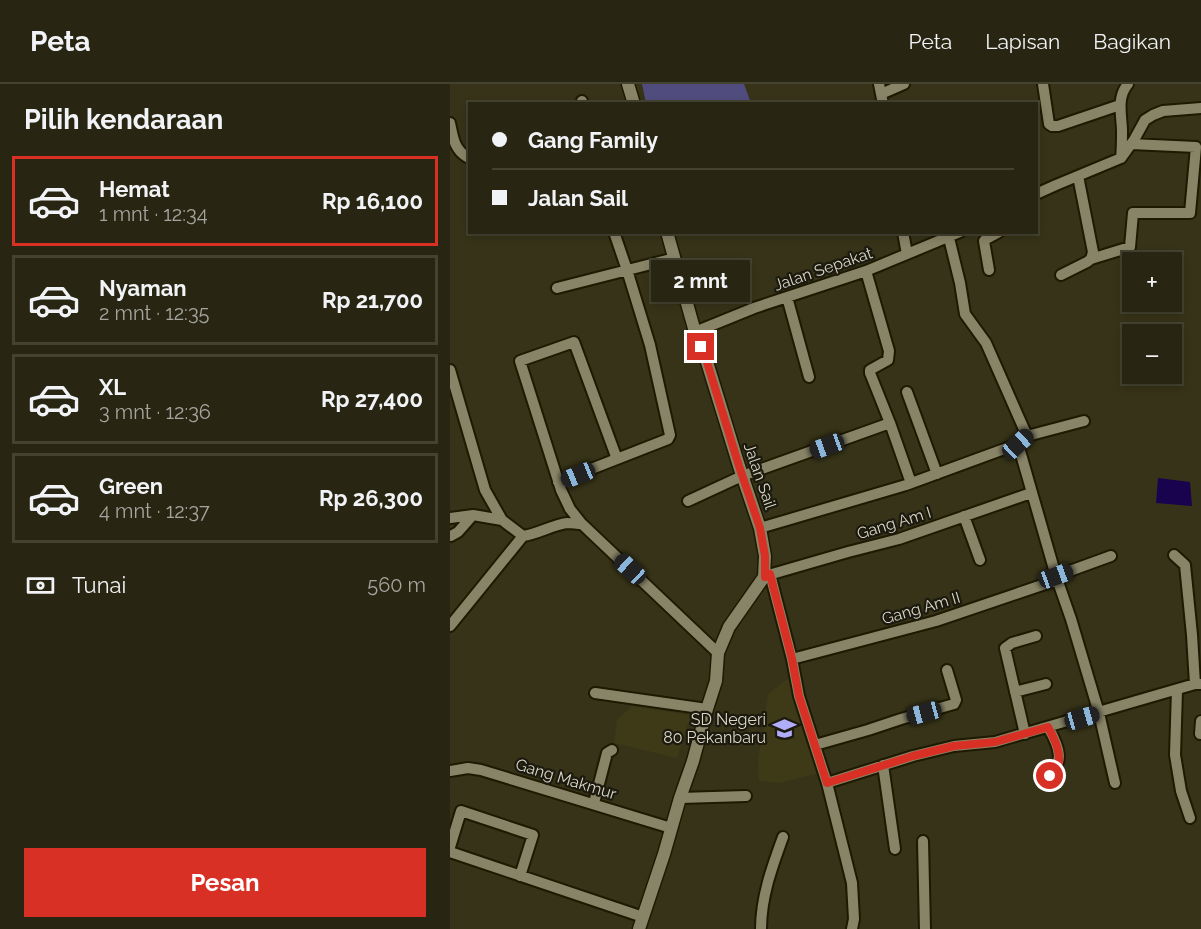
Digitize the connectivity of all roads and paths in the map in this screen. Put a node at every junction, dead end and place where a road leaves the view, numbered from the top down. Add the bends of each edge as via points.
1 (628, 84) edge
2 (904, 84) edge
3 (1043, 84) edge
4 (1128, 84) edge
5 (881, 94) edge
6 (632, 102) edge
7 (1120, 105) junction
8 (1201, 108) edge
9 (450, 123) edge
10 (1131, 144) junction
11 (467, 157) dead end
12 (1121, 158) junction
13 (1078, 176) junction
14 (1038, 193) edge
15 (615, 234) edge
16 (668, 234) edge
17 (903, 234) edge
18 (956, 234) edge
19 (995, 234) edge
20 (949, 238) junction
21 (907, 254) junction
22 (675, 258) junction
23 (1091, 260) junction
24 (627, 270) junction
25 (989, 270) dead end
26 (866, 271) junction
27 (1061, 275) dead end
28 (557, 288) dead end
29 (787, 297) junction
30 (695, 332) junction
31 (450, 370) edge
32 (809, 377) dead end
33 (907, 392) dead end
34 (1084, 421) dead end
35 (890, 423) junction
36 (1027, 436) junction
37 (1018, 444) junction
38 (617, 459) junction
39 (937, 474) junction
40 (742, 476) junction
41 (558, 482) junction
42 (911, 483) junction
43 (1030, 493) junction
44 (688, 501) dead end
45 (473, 515) junction
46 (964, 516) junction
47 (450, 518) edge
48 (502, 520) junction
49 (582, 524) junction
50 (760, 528) junction
51 (451, 536) edge
52 (523, 536) junction
53 (1174, 555) dead end
54 (1111, 556) dead end
55 (980, 560) dead end
56 (767, 576) junction
57 (1056, 578) junction
58 (450, 627) edge
59 (1036, 636) dead end
60 (718, 653) junction
61 (792, 659) junction
62 (947, 670) dead end
63 (1046, 684) dead end
64 (1198, 684) edge
65 (1178, 690) junction
66 (1015, 692) junction
67 (595, 693) dead end
68 (707, 709) junction
69 (1099, 713) junction
70 (1201, 721) edge
71 (1048, 727) junction
72 (1025, 734) junction
73 (1200, 734) edge
74 (815, 744) junction
75 (612, 750) dead end
76 (883, 765) junction
77 (450, 771) edge
78 (1045, 780) dead end
79 (827, 783) junction
80 (1115, 783) dead end
81 (746, 796) dead end
82 (680, 798) junction
83 (594, 803) junction
84 (1190, 818) dead end
85 (671, 828) junction
86 (783, 837) dead end
87 (923, 841) dead end
88 (450, 847) edge
89 (895, 849) dead end
90 (450, 852) edge
91 (520, 876) junction
92 (641, 923) edge
93 (760, 929) edge
94 (852, 929) edge
95 (925, 929) edge

1 - 6 street
2 - 5 street
3 - 7 street via 1052,126
4 - 7 street
7 - 12 street
8 - 10 street via 1154,115 1145,120
9 - 11 street via 456,147
10 - 12 street
10 - 23 street via 1196,147 1190,213 1133,213 1130,247
12 - 13 street
13 - 14 street
13 - 23 street via 1093,252
15 - 24 street
16 - 22 street, Jalan Sail
17 - 21 street
18 - 20 street, Jalan Sepakat
19 - 25 street via 984,241
20 - 21 street, Jalan Sepakat
20 - 36 street via 965,314 986,343
21 - 26 street, Jalan Sepakat
22 - 24 street
22 - 30 street, Jalan Sail
23 - 27 street
24 - 28 street
24 - 38 street via 650,345 670,435 668,440
26 - 29 street, Jalan Sepakat
26 - 35 street via 889,351 888,360 870,370 870,374
29 - 30 street, Jalan Sepakat
29 - 32 street
30 - 40 street, Jalan Sail
31 - 48 street via 485,490
33 - 39 street
34 - 36 street
35 - 40 street
35 - 42 street
36 - 37 street
37 - 39 street
37 - 43 street
38 - 41 street
38 - 41 street via 574,342 520,361
39 - 42 street
40 - 44 street
40 - 50 street, Jalan Sail
41 - 49 street
42 - 50 street
43 - 46 street, Gang Am I
43 - 57 street
45 - 47 street
45 - 48 street
45 - 51 street
46 - 55 street
46 - 56 street, Gang Am I via 900,539
48 - 52 street
49 - 52 street via 569,523
49 - 60 street
50 - 56 street, Jalan Sail
52 - 58 street
53 - 64 street via 1185,565
54 - 57 street, Gang Am II
56 - 60 street via 729,627
56 - 61 street
57 - 61 street, Gang Am II via 936,621
57 - 69 street
59 - 66 street via 1005,648
60 - 68 street via 716,681
61 - 74 street
62 - 74 street via 954,704
63 - 66 street
64 - 65 street
65 - 69 street
65 - 84 street via 1174,756
66 - 72 street
67 - 68 street
68 - 82 street
69 - 71 street
69 - 80 street
70 - 73 street
71 - 72 street
71 - 78 street via 1059,759 1057,768
72 - 76 street via 954,746
74 - 79 street
75 - 83 street via 606,753
76 - 79 street
76 - 89 street
77 - 83 street, Gang Makmur via 481,770
79 - 94 street via 852,883
81 - 82 street
82 - 85 street
83 - 85 street, Gang Makmur
85 - 92 street
86 - 93 street via 768,880
87 - 95 street
88 - 91 street via 461,812 533,834
90 - 91 street
91 - 92 street

